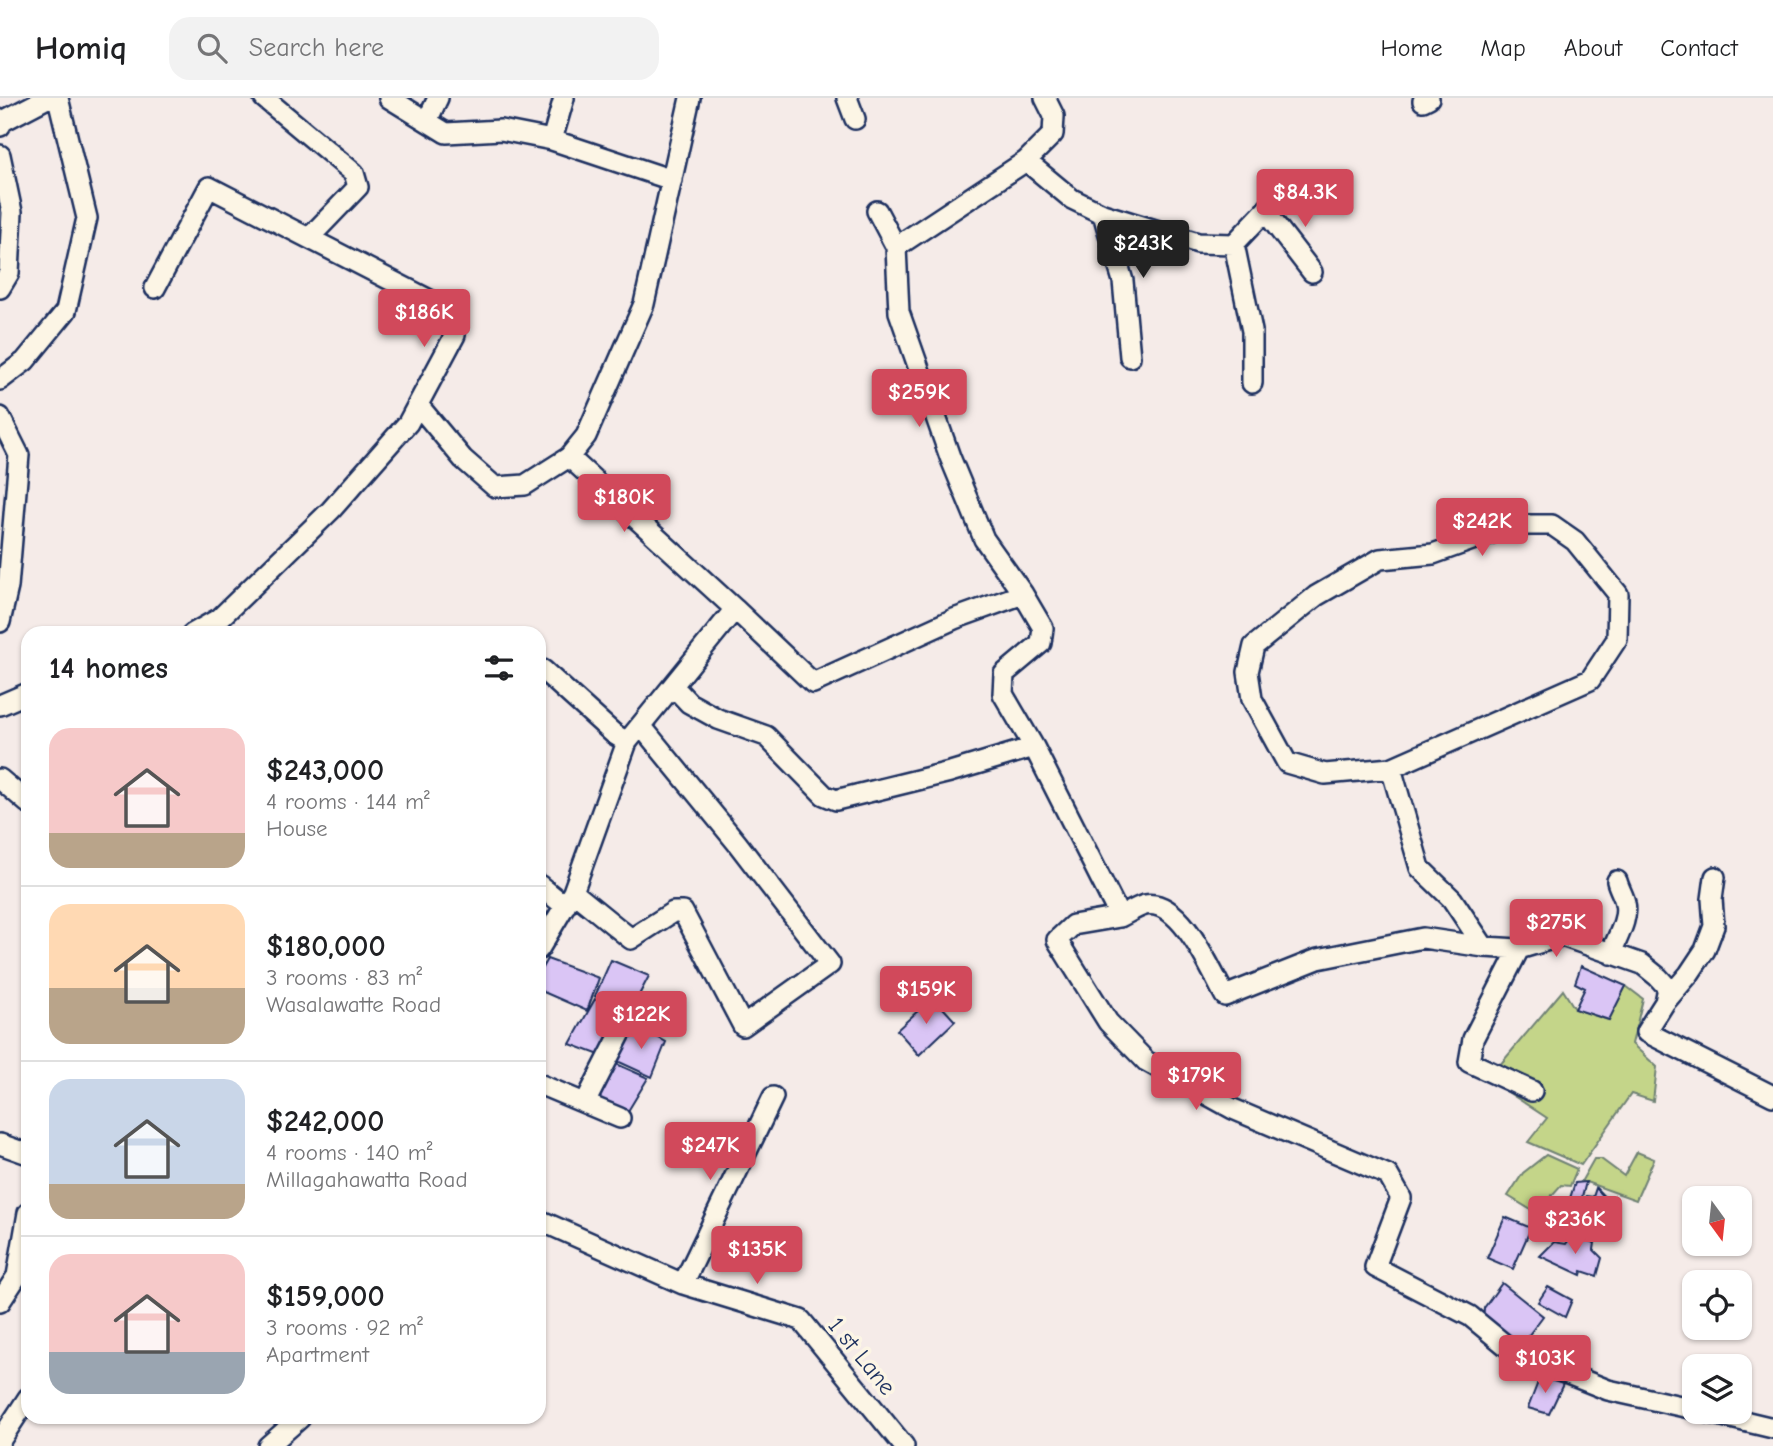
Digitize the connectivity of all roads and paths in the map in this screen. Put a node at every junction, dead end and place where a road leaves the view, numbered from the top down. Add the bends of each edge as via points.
1 (47, 98) edge
2 (58, 98) edge
3 (264, 98) edge
4 (389, 98) edge
5 (438, 98) edge
6 (564, 98) edge
7 (690, 98) edge
8 (847, 98) edge
9 (1045, 98) edge
10 (856, 119) dead end
11 (427, 121) junction
12 (0, 127) edge
13 (552, 140) junction
14 (0, 155) edge
15 (1026, 160) junction
16 (672, 180) junction
17 (1287, 188) dead end
18 (877, 211) dead end
19 (1265, 211) junction
20 (1103, 214) junction
21 (309, 239) junction
22 (1234, 244) junction
23 (896, 247) junction
24 (1312, 272) dead end
25 (0, 288) edge
26 (156, 288) dead end
27 (1130, 356) dead end
28 (0, 380) edge
29 (1252, 383) dead end
30 (418, 405) junction
31 (0, 417) edge
32 (569, 457) junction
33 (1023, 594) junction
34 (735, 609) junction
35 (0, 622) edge
36 (206, 626) edge
37 (546, 673) edge
38 (673, 686) junction
39 (21, 696) edge
40 (0, 705) edge
41 (642, 727) junction
42 (626, 743) junction
43 (1034, 747) junction
44 (1391, 768) junction
45 (0, 779) edge
46 (21, 797) edge
47 (1715, 877) dead end
48 (1617, 881) dead end
49 (546, 888) edge
50 (569, 899) junction
51 (1120, 916) junction
52 (546, 937) edge
53 (1484, 947) junction
54 (1519, 949) junction
55 (1611, 954) junction
56 (1665, 1002) junction
57 (625, 1025) dead end
58 (546, 1087) edge
59 (1532, 1091) dead end
60 (1773, 1096) edge
61 (773, 1097) dead end
62 (585, 1104) junction
63 (620, 1118) dead end
64 (0, 1144) edge
65 (21, 1152) edge
66 (546, 1223) edge
67 (21, 1253) edge
68 (683, 1284) junction
69 (0, 1302) edge
70 (1682, 1406) edge
71 (21, 1409) edge
72 (1752, 1423) edge
73 (293, 1424) edge
74 (1773, 1428) edge
75 (0, 1441) edge
76 (268, 1446) edge
77 (904, 1446) edge

1 - 12 street via 3,121
2 - 28 street via 87,218 66,311 25,361
3 - 21 street via 354,173 358,187
4 - 11 street
5 - 11 street
6 - 13 street
7 - 16 street
8 - 10 street
9 - 15 street via 1054,116 1053,134
11 - 13 street via 446,133 501,130
13 - 16 street
14 - 25 street via 12,212 9,273
15 - 20 street via 1072,199
15 - 23 street
16 - 32 street via 644,304 586,436
17 - 19 street
18 - 23 street
19 - 22 street
19 - 24 street
20 - 22 street via 1198,243
20 - 27 street via 1123,281
21 - 26 street via 209,187
21 - 30 street via 443,307 456,320 454,335
22 - 29 street via 1252,331
23 - 33 street via 899,312 950,457 984,539
30 - 32 street via 463,459 495,487 525,485
30 - 36 street via 408,423 331,510 220,618
31 - 35 street via 19,455 8,587
32 - 34 street
33 - 34 street via 954,619 813,683
33 - 43 street via 1043,628 1041,643 1004,674 1003,694
34 - 38 street
37 - 42 street
38 - 41 street
38 - 43 street via 689,703 718,719 766,736 824,795 835,800
39 - 40 street
41 - 42 street
41 - 50 street via 830,964 743,1026 683,912 673,912 631,939
42 - 50 street
43 - 51 street
44 - 44 street via 1325,774 1287,763 1252,699 1248,672 1254,646 1316,596 1380,559 1433,554 1514,525 1552,525 1575,541 1618,594 1617,639 1590,680
44 - 53 street via 1420,868 1451,899
45 - 46 street
47 - 56 street via 1713,926 1704,950
48 - 55 street via 1625,903
49 - 50 street
50 - 52 street
51 - 53 street via 1147,904 1165,907 1183,923 1225,996 1318,959 1423,938
51 - 70 street via 1073,925 1056,940 1108,1022 1146,1061 1233,1109 1388,1175 1401,1198 1375,1267 1470,1317 1515,1353 1608,1390
53 - 54 street
54 - 55 street via 1562,936
54 - 59 street via 1473,1039 1469,1062
55 - 56 street via 1642,964 1658,977 1668,988
56 - 60 street via 1646,1032
57 - 62 street
58 - 62 street
61 - 68 street
62 - 63 street
64 - 65 street
66 - 68 street, 1 st Lane
67 - 69 street via 17,1276
68 - 77 street, 1 st Lane via 800,1320
71 - 75 street
72 - 74 street
73 - 76 street

